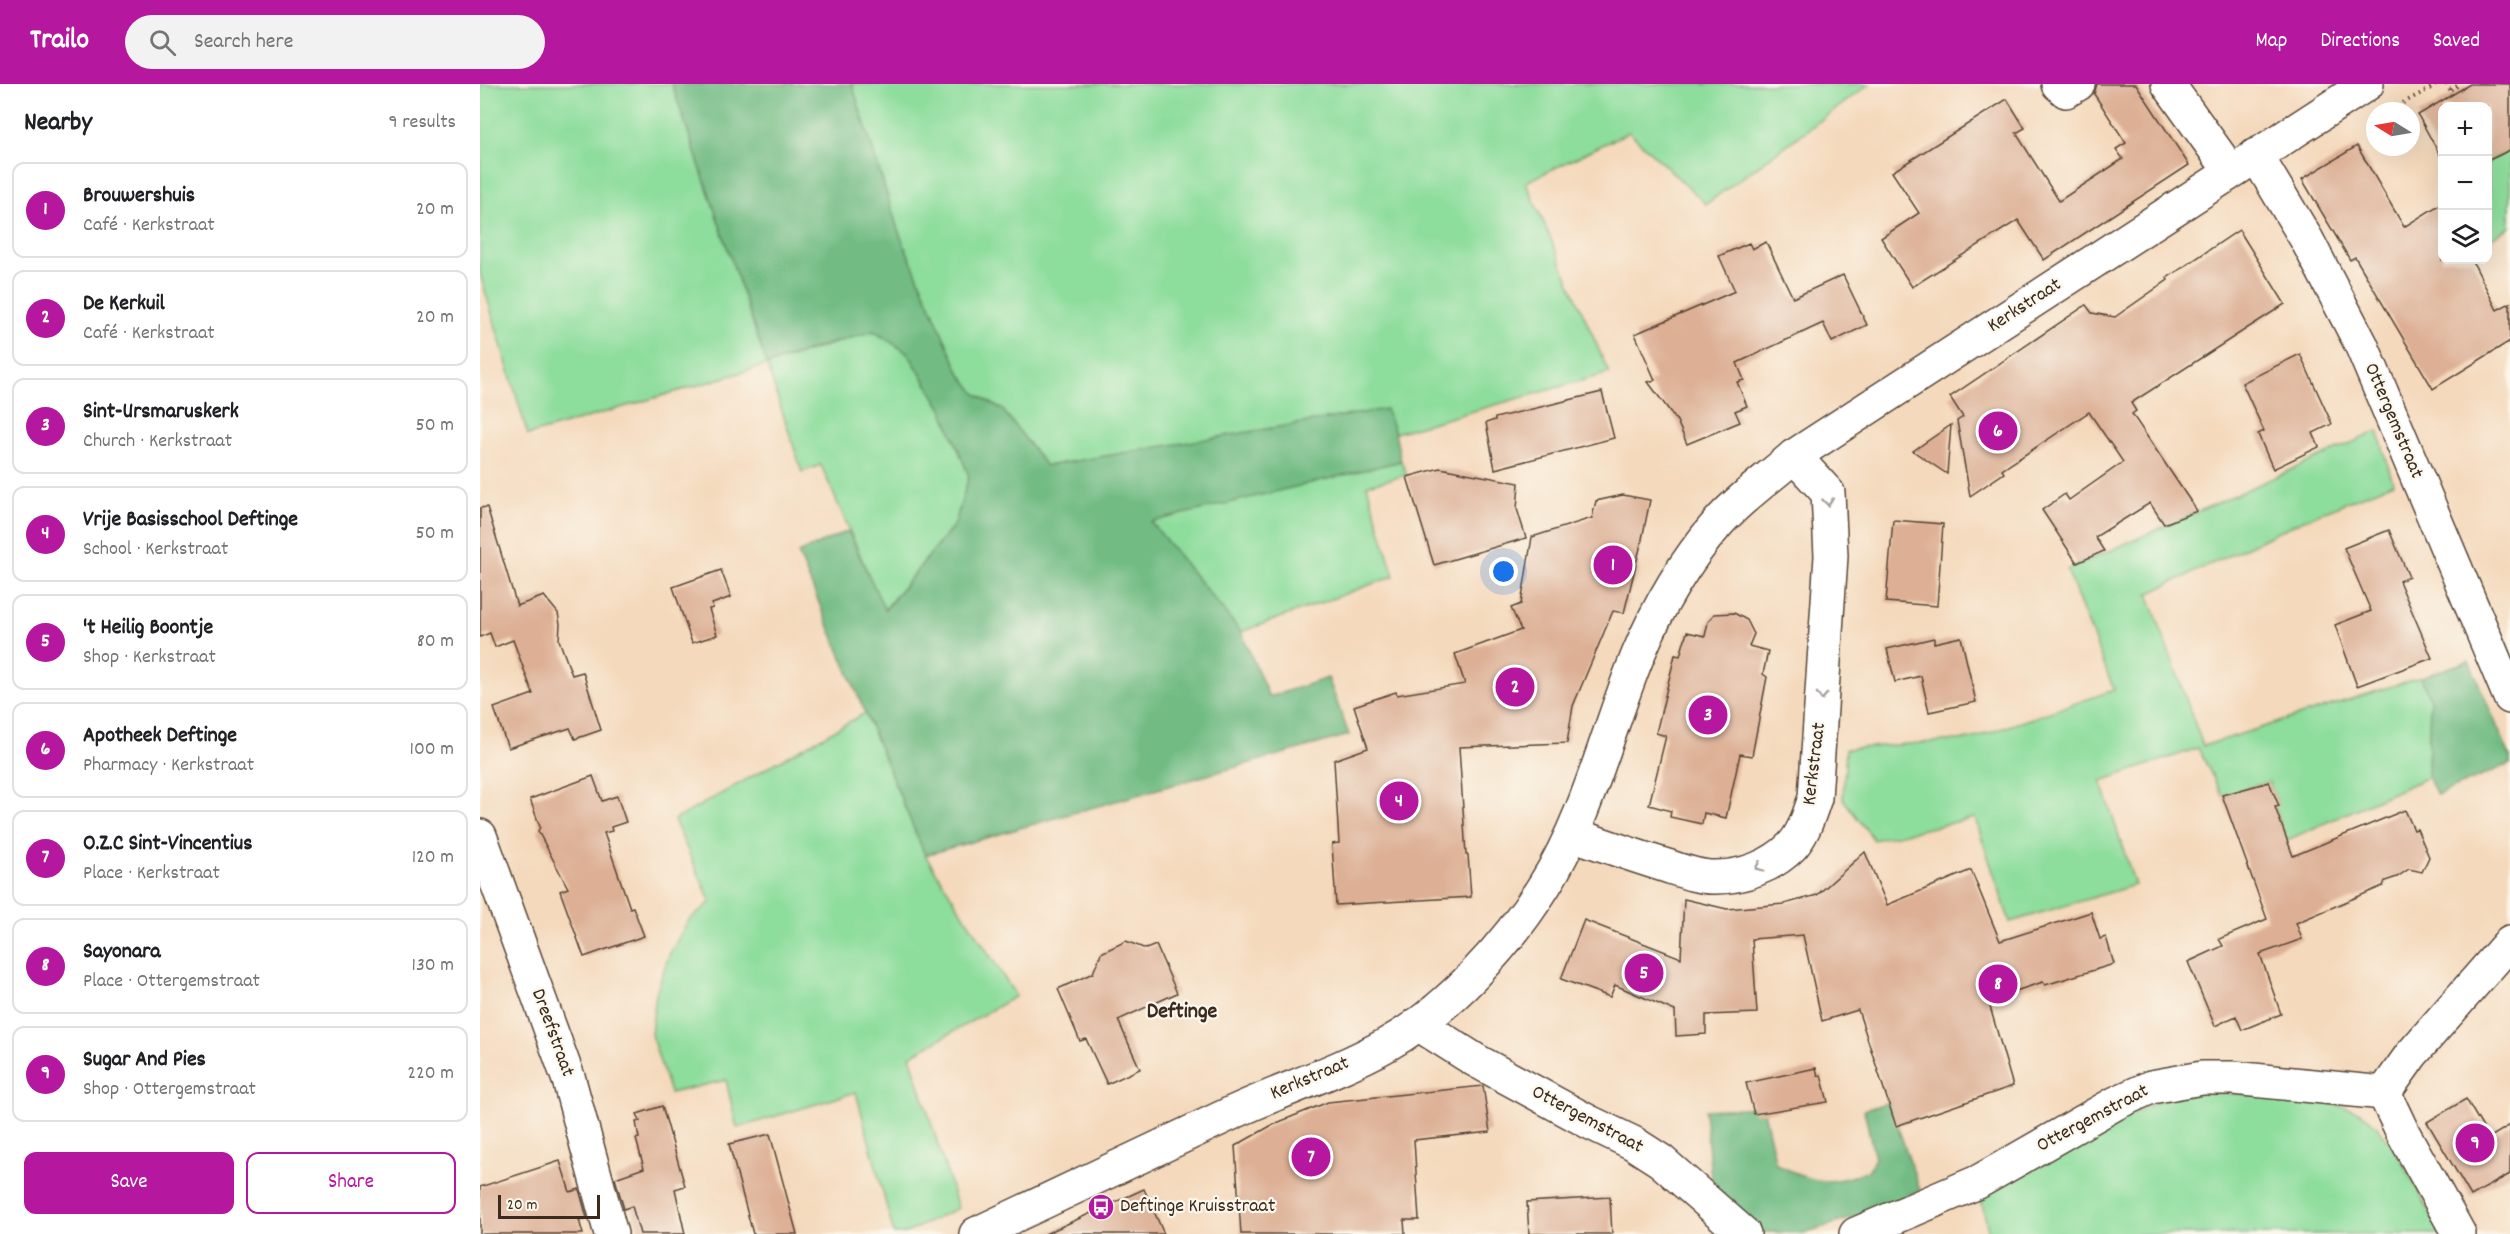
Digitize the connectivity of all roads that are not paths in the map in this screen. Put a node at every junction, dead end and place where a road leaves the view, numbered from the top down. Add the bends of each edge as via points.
1 (2058, 84) edge
2 (2078, 84) edge
3 (2168, 84) edge
4 (2367, 84) edge
5 (2243, 164) junction
6 (1794, 456) junction
7 (2510, 697) edge
8 (1572, 834) junction
9 (480, 836) edge
10 (2510, 942) edge
11 (1418, 1024) junction
12 (2384, 1093) junction
13 (611, 1234) edge
14 (976, 1234) edge
15 (1744, 1234) edge
16 (1856, 1234) edge
17 (2459, 1234) edge

1 - 2 street via 2066,91
3 - 5 street, Ottergemstraat
4 - 5 street, Kerkstraat
5 - 6 street, Kerkstraat
5 - 7 street, Ottergemstraat via 2307,240 2361,344
6 - 8 street, Kerkstraat via 1718,524 1670,593 1638,654
6 -> 8 street, Kerkstraat via 1828,493 1831,556 1815,798 1803,828 1791,846 1762,867 1714,878
8 - 11 street, Kerkstraat via 1543,888 1495,950 1447,1001
9 - 13 street, Dreefstraat via 569,1080
10 - 12 street via 2411,1055
11 - 14 street, Kerkstraat via 1354,1061 1247,1106
11 - 15 street, Ottergemstraat via 1475,1060 1661,1161
12 - 16 street, Ottergemstraat via 2223,1078 2182,1080 2151,1087 1978,1182
12 - 17 street

